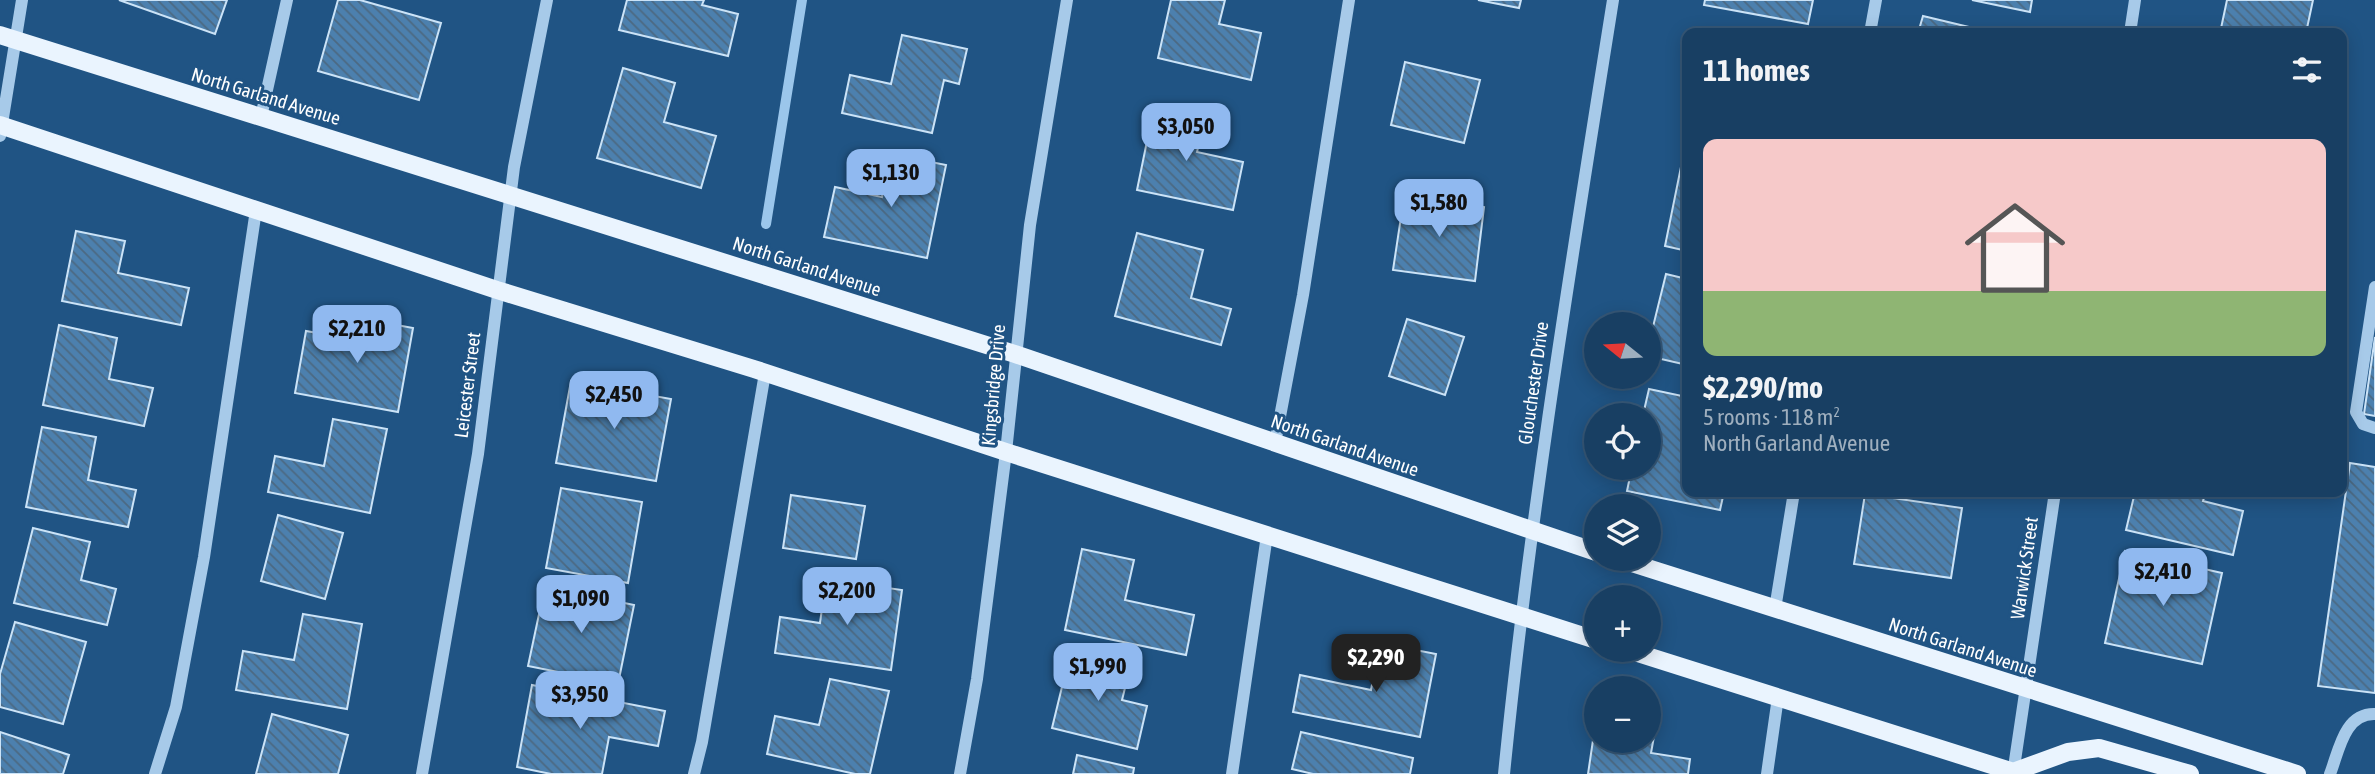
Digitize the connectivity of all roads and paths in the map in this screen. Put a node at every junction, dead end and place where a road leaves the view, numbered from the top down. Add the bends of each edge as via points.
1 (22, 0) edge
2 (287, 0) edge
3 (547, 0) edge
4 (1067, 0) edge
5 (1349, 0) edge
6 (1614, 0) edge
7 (1876, 0) edge
8 (2135, 0) edge
9 (1871, 28) edge
10 (2131, 28) edge
11 (7, 38) edge
12 (261, 117) junction
13 (1, 129) edge
14 (510, 194) junction
15 (256, 210) junction
16 (2375, 287) edge
17 (498, 290) junction
18 (1015, 354) junction
19 (765, 373) junction
20 (2375, 428) edge
21 (1275, 443) junction
22 (1006, 452) junction
23 (1793, 497) edge
24 (2054, 497) edge
25 (1531, 531) junction
26 (1267, 535) junction
27 (1584, 548) edge
28 (1657, 571) edge
29 (1775, 609) junction
30 (1520, 616) junction
31 (1584, 636) edge
32 (1661, 660) edge
33 (2025, 689) junction
34 (1778, 697) junction
35 (2375, 714) edge
36 (2016, 773) edge
37 (155, 774) edge
38 (422, 774) edge
39 (694, 774) edge
40 (960, 774) edge
41 (1232, 774) edge
42 (1504, 774) edge
43 (1767, 774) edge
44 (2190, 774) edge
45 (2297, 774) edge
46 (2330, 774) edge

1 - 11 street
2 - 12 street
3 - 14 street, Leicester Street
4 - 18 street, Kingsbridge Drive via 1030,225
5 - 21 street
6 - 25 street, Glouchester Drive
7 - 9 street
8 - 10 street
11 - 12 main road, North Garland Avenue
11 - 13 street
12 - 14 main road, North Garland Avenue
13 - 15 main road
14 - 17 street, Leicester Street
14 - 18 main road, North Garland Avenue
15 - 17 main road
15 - 37 street via 204,557 176,707
16 - 20 street via 2356,412 2363,424
17 - 19 main road
17 - 38 street, Leicester Street via 478,454
18 - 21 main road, North Garland Avenue
18 - 22 street, Kingsbridge Drive
19 - 22 main road
19 - 39 street
21 - 25 main road, North Garland Avenue
22 - 26 main road
22 - 40 street, Kingsbridge Drive
23 - 29 street
24 - 33 street, Warwick Street
25 - 27 main road, North Garland Avenue
25 - 30 street, Glouchester Drive
26 - 30 main road
26 - 41 street
28 - 29 main road, North Garland Avenue
29 - 33 main road, North Garland Avenue
30 - 31 main road
30 - 42 street, Glouchester Drive
32 - 34 main road
33 - 36 street, Warwick Street
33 - 45 main road, North Garland Avenue
34 - 36 main road
34 - 43 street
35 - 46 street via 2364,713 2348,726
36 - 44 main road via 2068,752 2099,748

